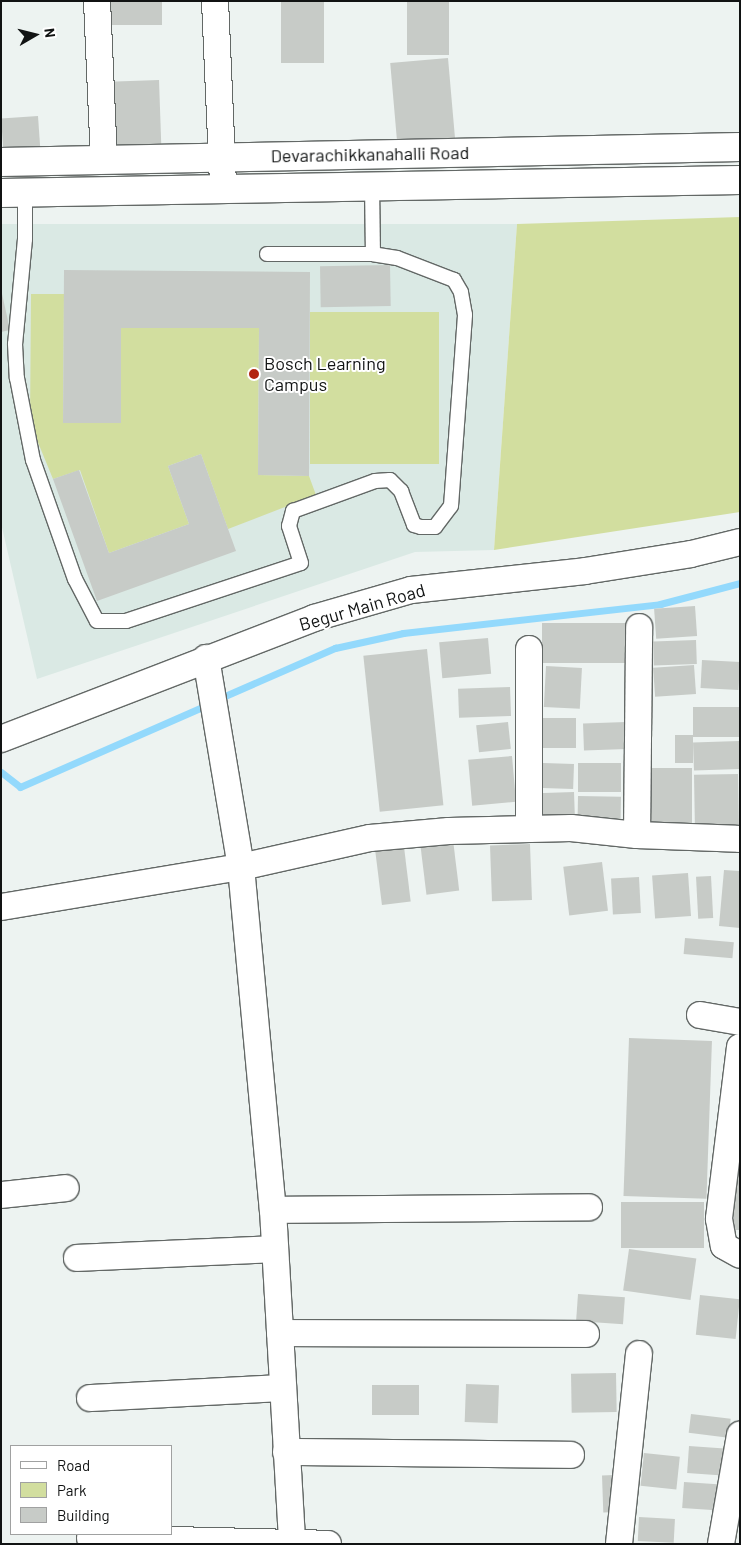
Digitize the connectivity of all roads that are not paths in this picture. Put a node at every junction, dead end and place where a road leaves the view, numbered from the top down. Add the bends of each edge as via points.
1 (97, 1) edge
2 (215, 1) edge
3 (740, 147) edge
4 (223, 156) junction
5 (104, 159) junction
6 (1, 162) edge
7 (740, 180) edge
8 (372, 185) junction
9 (223, 187) junction
10 (13, 193) edge
11 (267, 254) dead end
12 (373, 254) junction
13 (740, 542) edge
14 (639, 628) dead end
15 (529, 649) dead end
16 (206, 658) junction
17 (2, 733) edge
18 (530, 829) junction
19 (637, 835) junction
20 (740, 839) edge
21 (241, 867) junction
22 (1, 907) edge
23 (700, 1016) dead end
24 (740, 1022) edge
25 (740, 1047) edge
26 (66, 1188) dead end
27 (1, 1194) edge
28 (588, 1207) dead end
29 (273, 1210) junction
30 (275, 1249) junction
31 (740, 1255) edge
32 (77, 1258) dead end
33 (280, 1333) junction
34 (586, 1334) dead end
35 (640, 1354) dead end
36 (283, 1388) junction
37 (90, 1398) dead end
38 (740, 1435) edge
39 (286, 1452) junction
40 (570, 1455) dead end
41 (90, 1538) dead end
42 (292, 1543) edge
43 (328, 1544) edge
44 (619, 1544) edge
45 (721, 1544) edge

1 - 5 street
2 - 4 street
3 - 4 main road, Devarachikkanahalli Road
4 - 5 main road, Devarachikkanahalli Road
4 - 9 street
5 - 6 main road, Devarachikkanahalli Road
7 - 8 main road, Devarachikkanahalli Road
8 - 9 main road, Devarachikkanahalli Road
8 - 12 lane
9 - 10 main road, Devarachikkanahalli Road
10 - 12 lane via 26,240 15,344 17,378 33,460 75,579 97,620 126,621 301,563 289,526 293,511 375,481 390,480 401,491 414,525 435,527 451,506 465,315 461,292 446,275 397,258
11 - 12 lane
13 - 16 street, Begur Main Road via 691,554 585,571 411,590 314,618
14 - 19 street
15 - 18 street
16 - 17 street, Begur Main Road
16 - 21 street
18 - 19 street via 571,828
18 - 21 street via 449,831 370,838
19 - 20 street
21 - 22 street
21 - 29 street
23 - 24 street
25 - 31 street via 719,1219 724,1246
26 - 27 street
28 - 29 street
29 - 30 street
30 - 32 street
30 - 33 street
33 - 34 street
33 - 36 street
35 - 44 street
36 - 37 street
36 - 39 street
38 - 45 street
39 - 40 street
39 - 42 street
41 - 42 street
42 - 43 street

